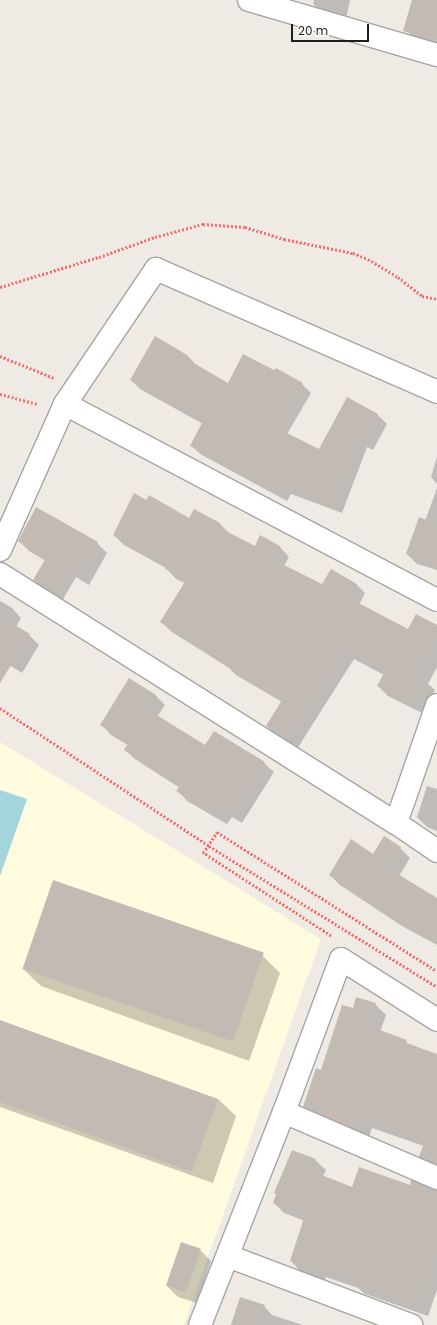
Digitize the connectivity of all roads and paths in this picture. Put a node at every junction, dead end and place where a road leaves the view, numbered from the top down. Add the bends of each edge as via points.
1 (249, 0) edge
2 (437, 55) edge
3 (0, 287) edge
4 (437, 299) edge
5 (0, 356) edge
6 (437, 392) edge
7 (0, 394) edge
8 (71, 396) junction
9 (0, 550) edge
10 (0, 574) edge
11 (437, 600) edge
12 (437, 705) edge
13 (0, 708) edge
14 (396, 823) junction
15 (209, 846) junction
16 (437, 851) edge
17 (337, 940) dead end
18 (437, 971) edge
19 (437, 987) edge
20 (437, 1020) edge
21 (284, 1112) junction
22 (437, 1178) edge
23 (228, 1256) junction
24 (200, 1325) edge
25 (411, 1325) edge

1 - 2 street
3 - 4 path via 203,224 245,227 284,239 353,253 398,277 422,296
5 - 8 path
6 - 8 street via 156,269
7 - 8 path via 42,406
8 - 9 street
8 - 11 street
10 - 14 street
12 - 14 street
13 - 15 path
14 - 16 street
15 - 17 path via 203,853
15 - 18 path via 217,832
15 - 19 path
20 - 21 street via 341,959
21 - 22 street
21 - 23 street
23 - 24 street
23 - 25 street

